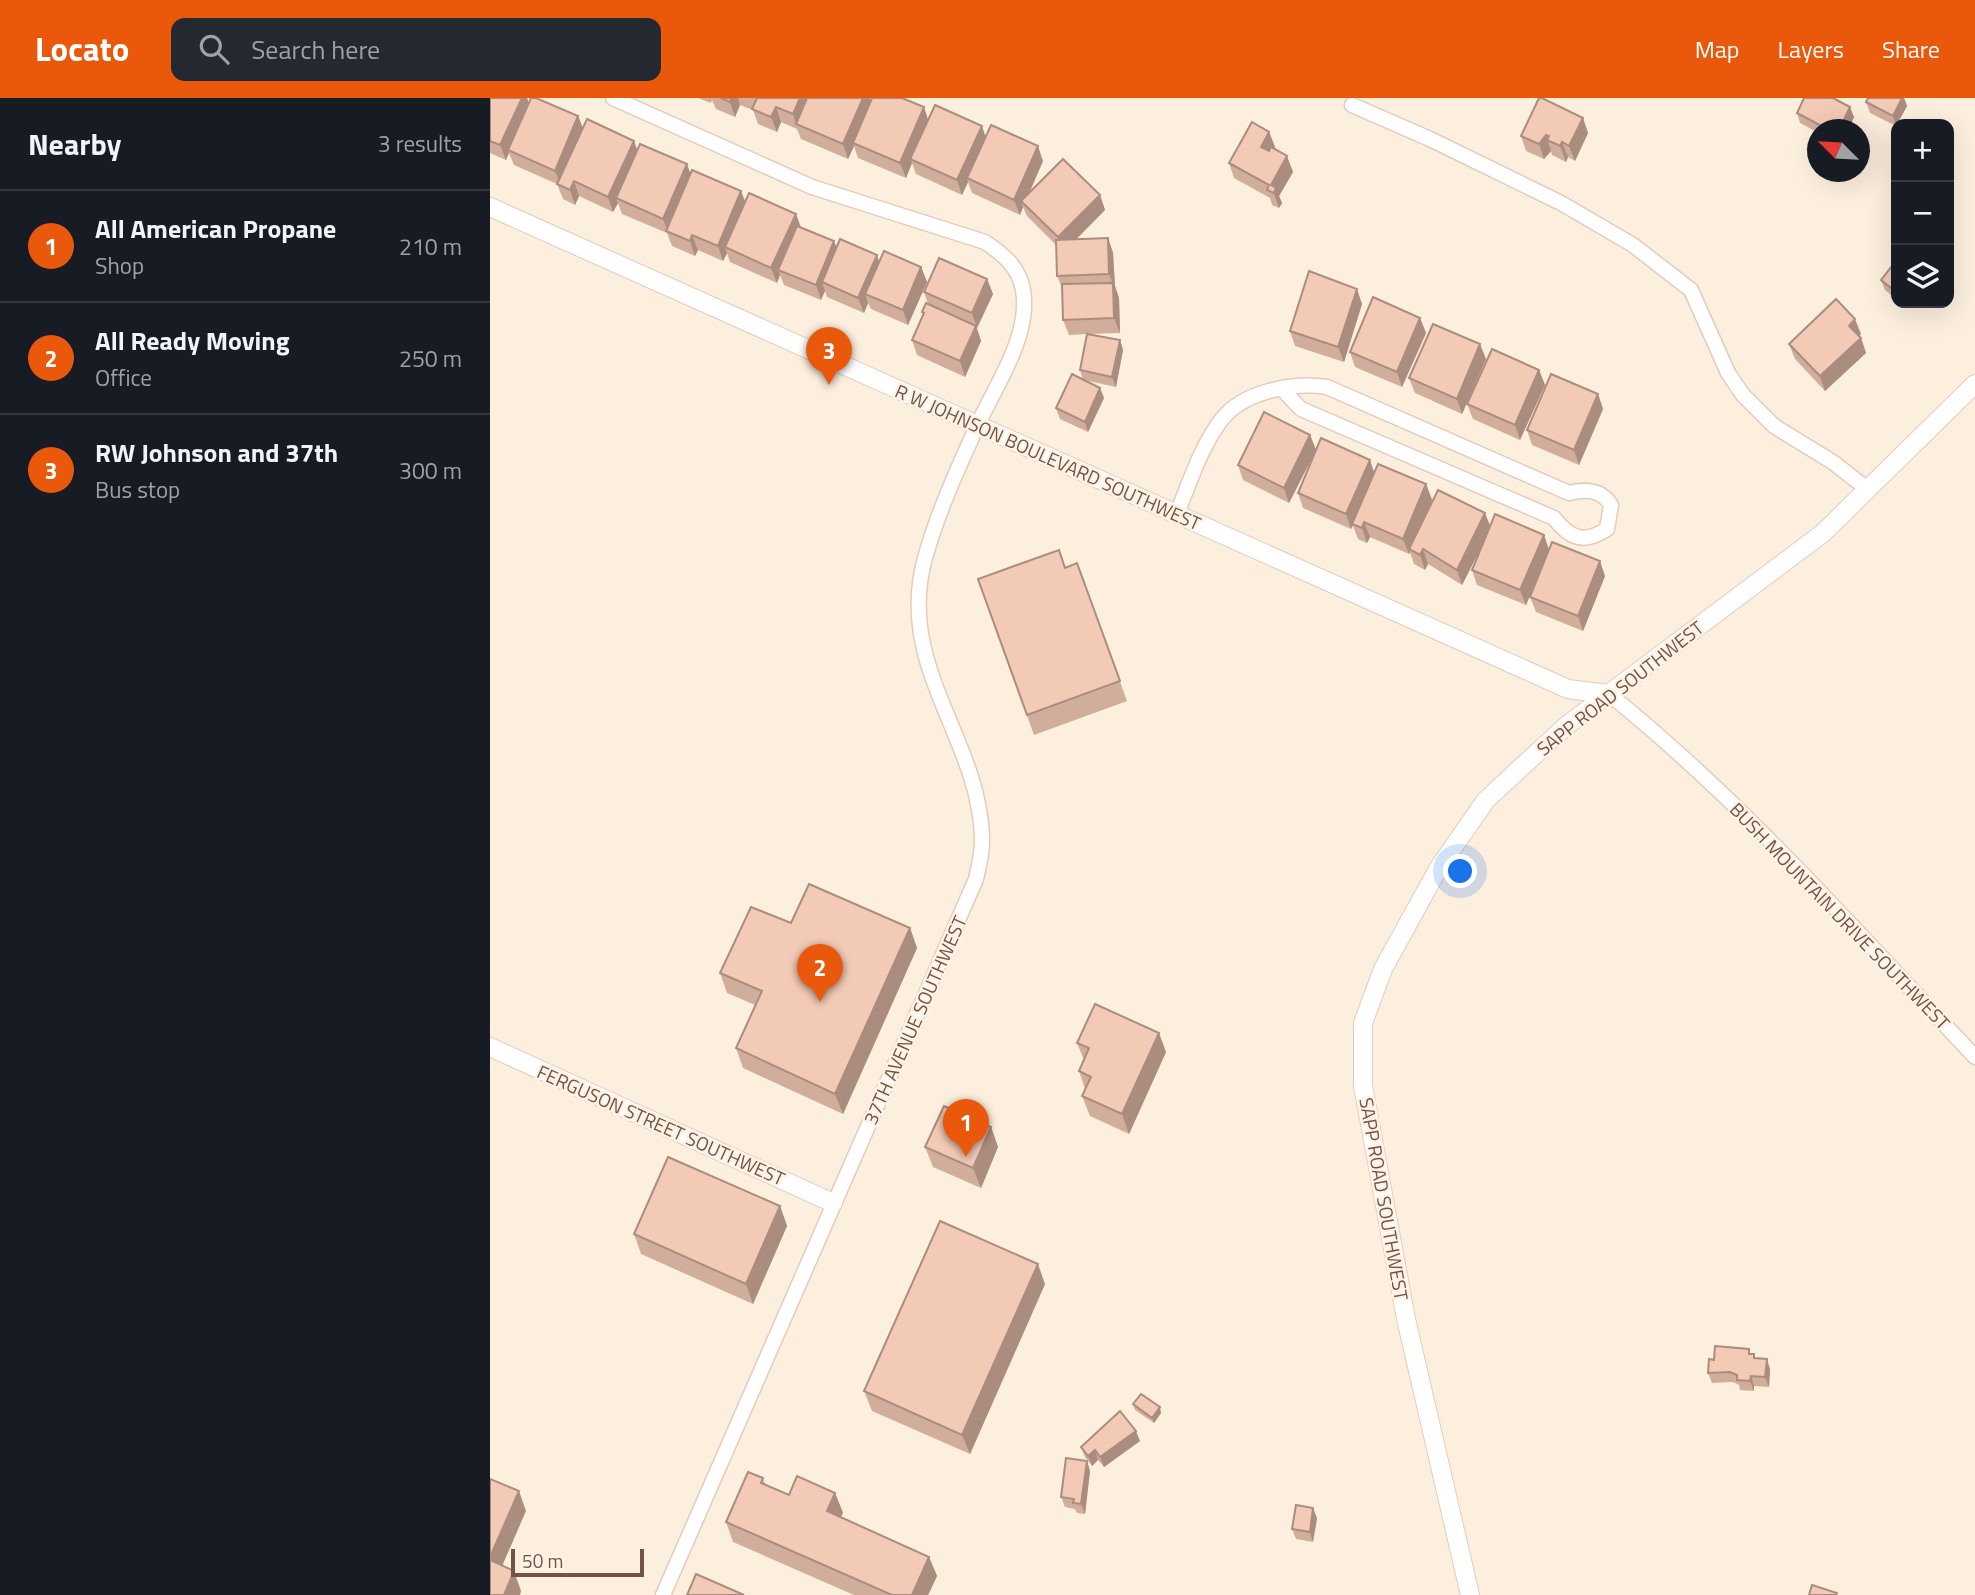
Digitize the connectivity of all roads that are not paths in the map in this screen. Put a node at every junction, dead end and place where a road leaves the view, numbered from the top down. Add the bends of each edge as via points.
1 (612, 98) edge
2 (1352, 105) dead end
3 (490, 207) edge
4 (1975, 384) edge
5 (1282, 389) junction
6 (977, 426) junction
7 (1867, 489) junction
8 (1177, 513) junction
9 (1609, 694) junction
10 (490, 1047) edge
11 (1975, 1057) edge
12 (833, 1203) junction
13 (663, 1595) edge
14 (1470, 1595) edge

1 - 6 street, 37TH AVENUE SOUTHWEST via 812,187 985,242 1005,256 1023,291 1022,322
2 - 7 street via 1537,192 1633,245 1692,290 1728,373 1743,395 1774,426
3 - 6 street, R W JOHNSON BOULEVARD SOUTHWEST
4 - 7 street, SAPP ROAD SOUTHWEST
5 - 5 street via 1301,409 1554,518 1579,539 1607,529 1611,505 1597,493 1583,489 1569,493 1327,387 1309,384
5 - 8 street via 1249,400 1223,418
6 - 8 street, R W JOHNSON BOULEVARD SOUTHWEST
6 - 12 street, 37TH AVENUE SOUTHWEST via 925,558 916,603 929,670 978,804 981,856 969,900
7 - 9 street, SAPP ROAD SOUTHWEST via 1823,533
8 - 9 street, R W JOHNSON BOULEVARD SOUTHWEST via 1567,689
9 - 11 street, BUSH MOUNTAIN DRIVE SOUTHWEST via 1677,749 1802,870
9 - 14 street, SAPP ROAD SOUTHWEST via 1566,726 1486,800 1438,869 1382,969 1363,1023 1363,1086 1375,1159 1406,1319
10 - 12 street, FERGUSON STREET SOUTHWEST
12 - 13 street, 37TH AVENUE SOUTHWEST

